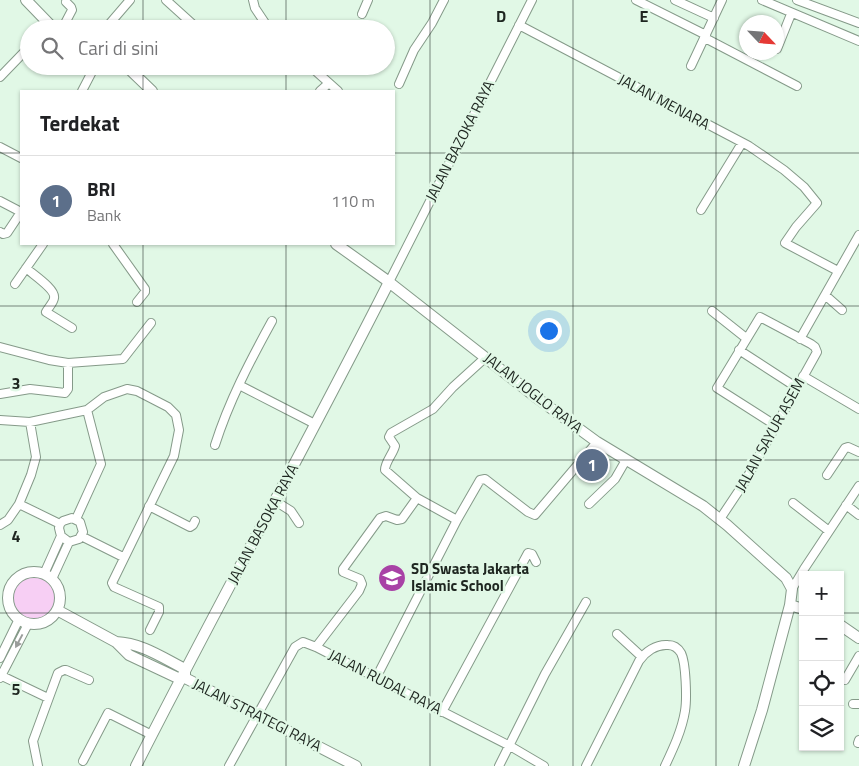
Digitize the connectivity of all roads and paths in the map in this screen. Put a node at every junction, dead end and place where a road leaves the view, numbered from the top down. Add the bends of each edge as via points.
1 (26, 0) edge
2 (130, 0) edge
3 (166, 0) edge
4 (254, 0) edge
5 (368, 0) edge
6 (444, 0) edge
7 (532, 0) edge
8 (636, 0) edge
9 (675, 0) edge
10 (722, 0) edge
11 (762, 0) edge
12 (797, 0) edge
13 (66, 2) dead end
14 (362, 14) dead end
15 (791, 14) junction
16 (43, 20) edge
17 (67, 20) edge
18 (113, 20) edge
19 (188, 20) edge
20 (263, 20) edge
21 (859, 23) edge
22 (519, 25) junction
23 (708, 30) junction
24 (784, 32) edge
25 (859, 41) edge
26 (20, 56) edge
27 (691, 66) dead end
28 (90, 75) edge
29 (135, 75) edge
30 (320, 75) edge
31 (0, 77) edge
32 (329, 83) junction
33 (399, 84) dead end
34 (797, 86) dead end
35 (83, 90) edge
36 (150, 90) edge
37 (321, 90) edge
38 (337, 90) edge
39 (742, 143) junction
40 (0, 147) edge
41 (20, 157) edge
42 (0, 201) edge
43 (701, 210) dead end
44 (20, 211) edge
45 (20, 214) edge
46 (0, 232) edge
47 (859, 235) edge
48 (42, 245) edge
49 (114, 245) edge
50 (337, 245) edge
51 (26, 268) junction
52 (838, 271) junction
53 (387, 280) junction
54 (14, 284) dead end
55 (825, 295) junction
56 (137, 302) dead end
57 (842, 310) dead end
58 (712, 311) dead end
59 (272, 321) dead end
60 (151, 323) dead end
61 (72, 328) dead end
62 (746, 338) junction
63 (800, 339) junction
64 (0, 347) edge
65 (739, 350) junction
66 (486, 357) junction
67 (68, 363) junction
68 (803, 376) junction
69 (239, 385) junction
70 (796, 387) junction
71 (0, 394) edge
72 (859, 408) edge
73 (87, 410) junction
74 (0, 420) edge
75 (30, 422) junction
76 (315, 424) junction
77 (775, 425) junction
78 (597, 442) junction
79 (215, 445) dead end
80 (859, 452) edge
81 (626, 460) junction
82 (827, 476) dead end
83 (859, 486) edge
84 (417, 498) junction
85 (275, 502) junction
86 (793, 503) dead end
87 (19, 504) junction
88 (589, 504) dead end
89 (846, 505) junction
90 (149, 506) junction
91 (859, 515) edge
92 (76, 519) junction
93 (720, 519) junction
94 (458, 520) junction
95 (195, 521) dead end
96 (60, 524) junction
97 (299, 524) dead end
98 (0, 525) edge
99 (829, 531) junction
100 (61, 536) junction
101 (81, 536) junction
102 (69, 542) junction
103 (123, 557) junction
104 (536, 562) dead end
105 (48, 577) junction
106 (5, 588) edge
107 (792, 589) junction
108 (586, 602) dead end
109 (790, 605) junction
110 (799, 608) edge
111 (57, 610) junction
112 (23, 621) junction
113 (844, 628) edge
114 (150, 630) dead end
115 (617, 634) dead end
116 (859, 638) edge
117 (116, 642) junction
118 (316, 646) junction
119 (149, 651) junction
120 (859, 656) edge
121 (642, 657) junction
122 (0, 658) edge
123 (144, 662) junction
124 (1, 676) edge
125 (186, 677) junction
126 (376, 678) junction
127 (89, 680) dead end
128 (844, 680) dead end
129 (48, 698) junction
130 (442, 712) junction
131 (257, 714) junction
132 (152, 735) junction
133 (510, 746) junction
134 (83, 761) dead end
135 (38, 766) edge
136 (136, 766) edge
137 (229, 766) edge
138 (356, 766) edge
139 (499, 766) edge
140 (544, 766) edge
141 (586, 766) edge
142 (665, 766) edge
143 (744, 766) edge

1 - 16 street
2 - 18 street
3 - 19 street
4 - 20 street
5 - 14 street
6 - 33 street via 414,50
7 - 22 street, JALAN BAZOKA RAYA
8 - 23 street
9 - 23 street
10 - 23 street
11 - 15 street
12 - 21 street
13 - 17 street via 72,10
15 - 24 street
15 - 25 street
22 - 39 street, JALAN MENARA
22 - 53 street, JALAN BAZOKA RAYA
23 - 27 street
23 - 34 street
26 - 31 street
28 - 35 street
29 - 36 street
30 - 32 street
32 - 37 street
32 - 38 street
39 - 43 street
39 - 52 street, JALAN MENARA via 784,170 816,201 817,204 785,243
40 - 41 street
42 - 44 street
45 - 46 street via 7,233
47 - 52 street
48 - 51 street
49 - 56 street via 145,289
50 - 53 street, JALAN JOGLO RAYA
51 - 54 street
51 - 61 street via 55,296 46,312
52 - 55 street
53 - 66 street, JALAN JOGLO RAYA
53 - 76 street, JALAN BASOKA RAYA
55 - 57 street
55 - 63 street
58 - 62 street
59 - 69 street
60 - 67 street via 122,359
62 - 63 street via 760,317
62 - 65 street
63 - 68 street, JALAN SAYUR ASEM via 816,350
64 - 67 street
65 - 70 street
65 - 77 street via 717,388
66 - 78 street, JALAN JOGLO RAYA
66 - 84 street via 433,409 389,436 395,446 385,470
67 - 71 street via 68,389 65,393 30,389
68 - 70 street, JALAN SAYUR ASEM
68 - 72 street
69 - 76 street
69 - 79 street
70 - 77 street, JALAN SAYUR ASEM
73 - 75 street
73 - 90 street via 104,398 127,389 137,391 176,414 178,445
73 - 92 street via 101,464
74 - 75 street
75 - 87 street via 36,457
76 - 85 street, JALAN BASOKA RAYA
77 - 93 street, JALAN SAYUR ASEM via 744,483
78 - 81 street, JALAN JOGLO RAYA
78 - 94 street via 535,514 485,479 480,480
80 - 82 street via 845,448
81 - 88 street via 616,479
81 - 93 street, JALAN JOGLO RAYA
83 - 89 street
84 - 94 street
84 - 118 street via 402,519 380,518 343,569 342,572 362,584
85 - 97 street via 290,511
85 - 125 street, JALAN BASOKA RAYA
86 - 99 street
87 - 96 street
87 - 98 street via 8,520
89 - 91 street
89 - 99 street
90 - 95 street via 190,527
90 - 103 street
92 - 96 street via 68,518
92 - 101 street via 82,527
93 - 107 street, JALAN JOGLO RAYA via 786,578
94 - 126 street
96 - 100 street
99 - 107 street
100 - 102 street
100 - 105 street
101 - 102 street
101 - 103 street
102 - 105 street
103 - 114 street via 112,585 159,607
104 - 130 street via 529,553 522,562
105 - 106 street via 31,573
105 - 111 street via 60,594
106 - 112 street via 13,614
107 - 109 street
108 - 133 street via 545,674
109 - 110 street
109 - 143 street
111 - 112 street via 42,623
111 - 117 street
112 - 122 street
112 -> 124 street
113 - 116 street
115 - 121 street
117 - 119 street via 133,644
117 - 123 street via 128,655
118 - 126 street, JALAN RUDAL RAYA
118 - 131 street, JALAN RUDAL RAYA via 303,642 295,647
119 - 123 street
119 - 125 street
120 - 128 street
121 - 141 street
121 - 142 street via 663,645 672,645 681,654 686,686 685,711
123 - 125 street
124 - 129 street
125 - 131 street, JALAN STRATEGI RAYA
125 - 132 street, JALAN BASOKA RAYA
126 - 130 street, JALAN RUDAL RAYA
127 - 129 street via 61,671
129 - 135 street via 33,741
130 - 133 street, JALAN RUDAL RAYA
131 - 137 street, JALAN RUDAL RAYA
131 - 138 street, JALAN STRATEGI RAYA
132 - 134 street via 108,713
132 - 136 street, JALAN BASOKA RAYA
133 - 139 street
133 - 140 street, JALAN RUDAL RAYA

